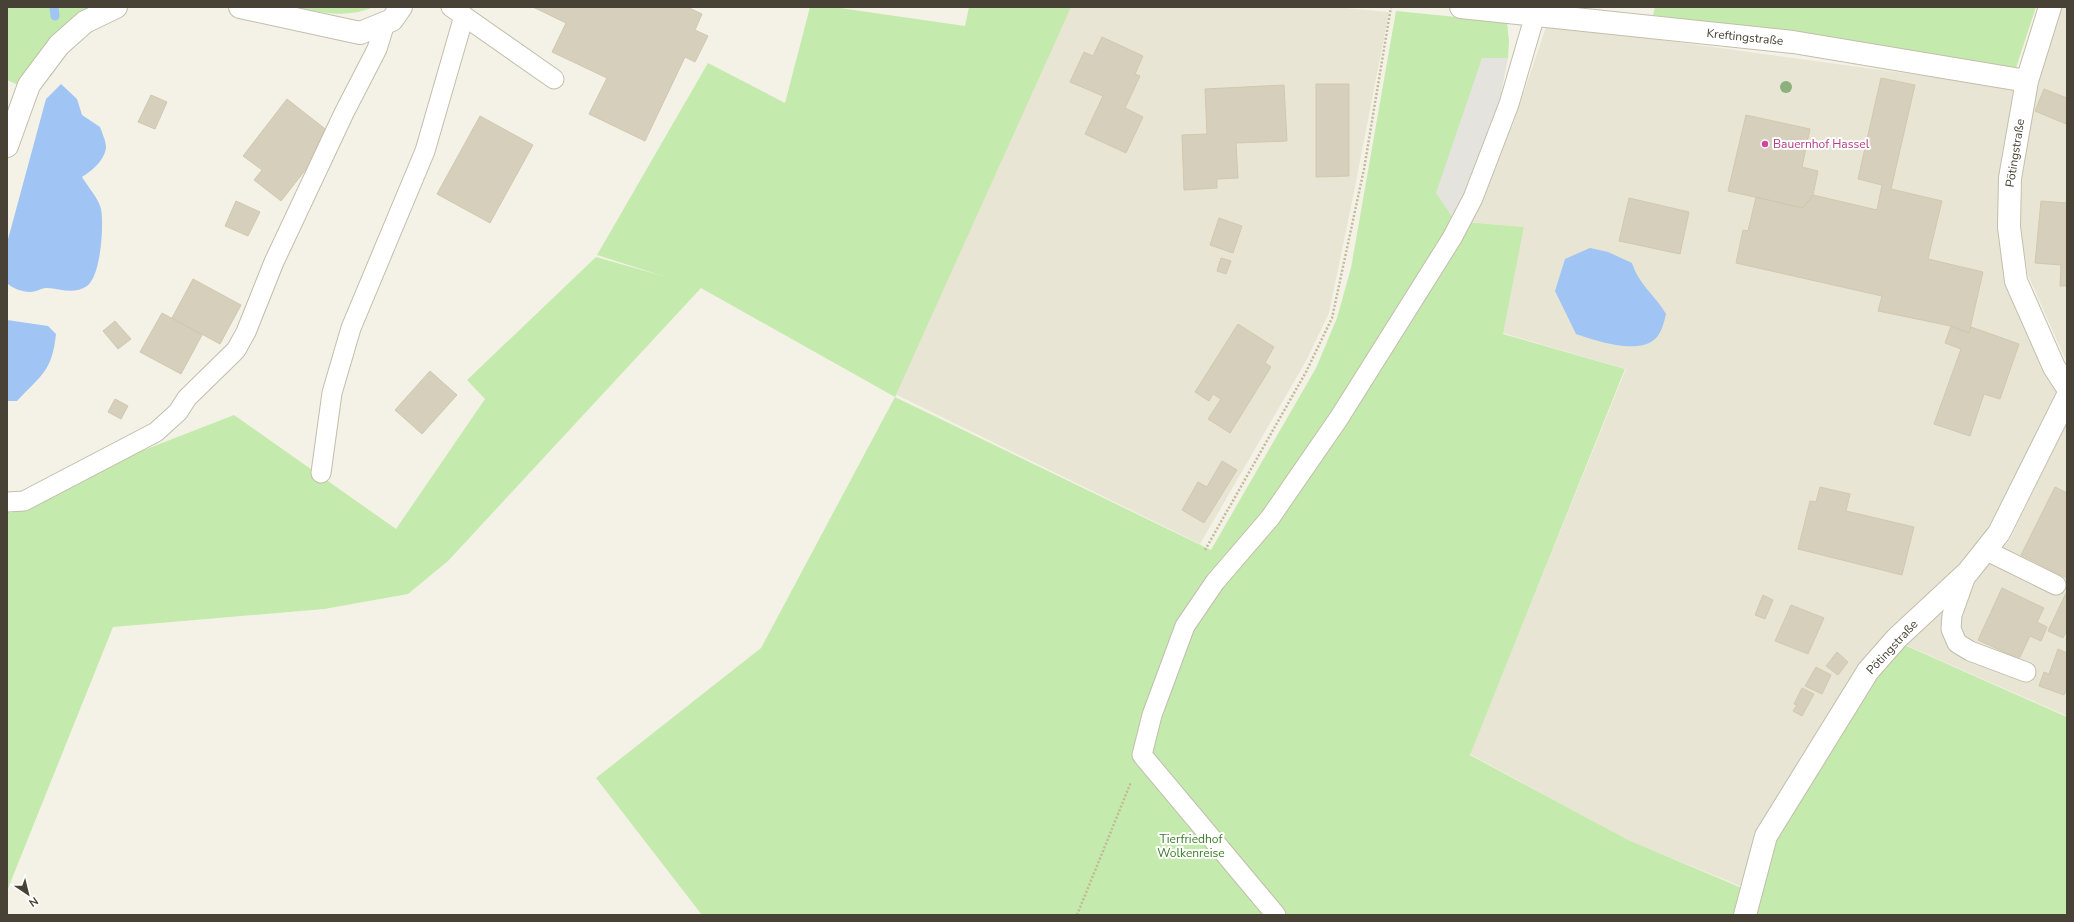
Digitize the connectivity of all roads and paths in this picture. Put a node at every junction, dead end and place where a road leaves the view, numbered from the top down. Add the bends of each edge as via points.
1 (116, 7) edge
2 (240, 7) edge
3 (401, 7) edge
4 (1391, 7) edge
5 (1461, 7) edge
6 (2050, 7) edge
7 (458, 12) edge
8 (1536, 15) junction
9 (385, 23) junction
10 (554, 79) dead end
11 (2027, 81) junction
12 (7, 146) edge
13 (2067, 387) edge
14 (2067, 397) edge
15 (322, 473) dead end
16 (7, 502) edge
17 (1987, 551) junction
18 (1202, 556) dead end
19 (1968, 572) junction
20 (2056, 585) dead end
21 (2026, 672) dead end
22 (1142, 754) junction
23 (1077, 915) edge
24 (1276, 915) edge
25 (1745, 915) edge

1 - 12 street via 85,22 59,45 29,85
2 - 9 street via 360,33
3 - 9 street via 392,20
4 - 18 path via 1364,169 1332,318 1306,372
5 - 8 street, Kreftingstraße
6 - 11 street, Pötingstraße
7 - 10 lane
7 - 15 lane via 425,151 350,328 332,393
8 - 11 street, Kreftingstraße via 1793,42
8 - 22 lane via 1509,104 1474,198 1452,238 1322,443 1270,518 1215,582 1185,626 1152,715
9 - 16 lane via 377,49 274,262 246,332 236,350 156,432 24,501
11 - 13 street, Pötingstraße via 2010,178 2009,227 2016,281 2054,367
14 - 17 street, Pötingstraße via 1999,533
17 - 19 street, Pötingstraße
17 - 20 lane
19 - 21 lane via 1952,615 1951,629 1957,643 1970,651
19 - 25 street, Pötingstraße via 1897,638 1868,671 1766,836
22 - 23 path
22 - 24 lane

